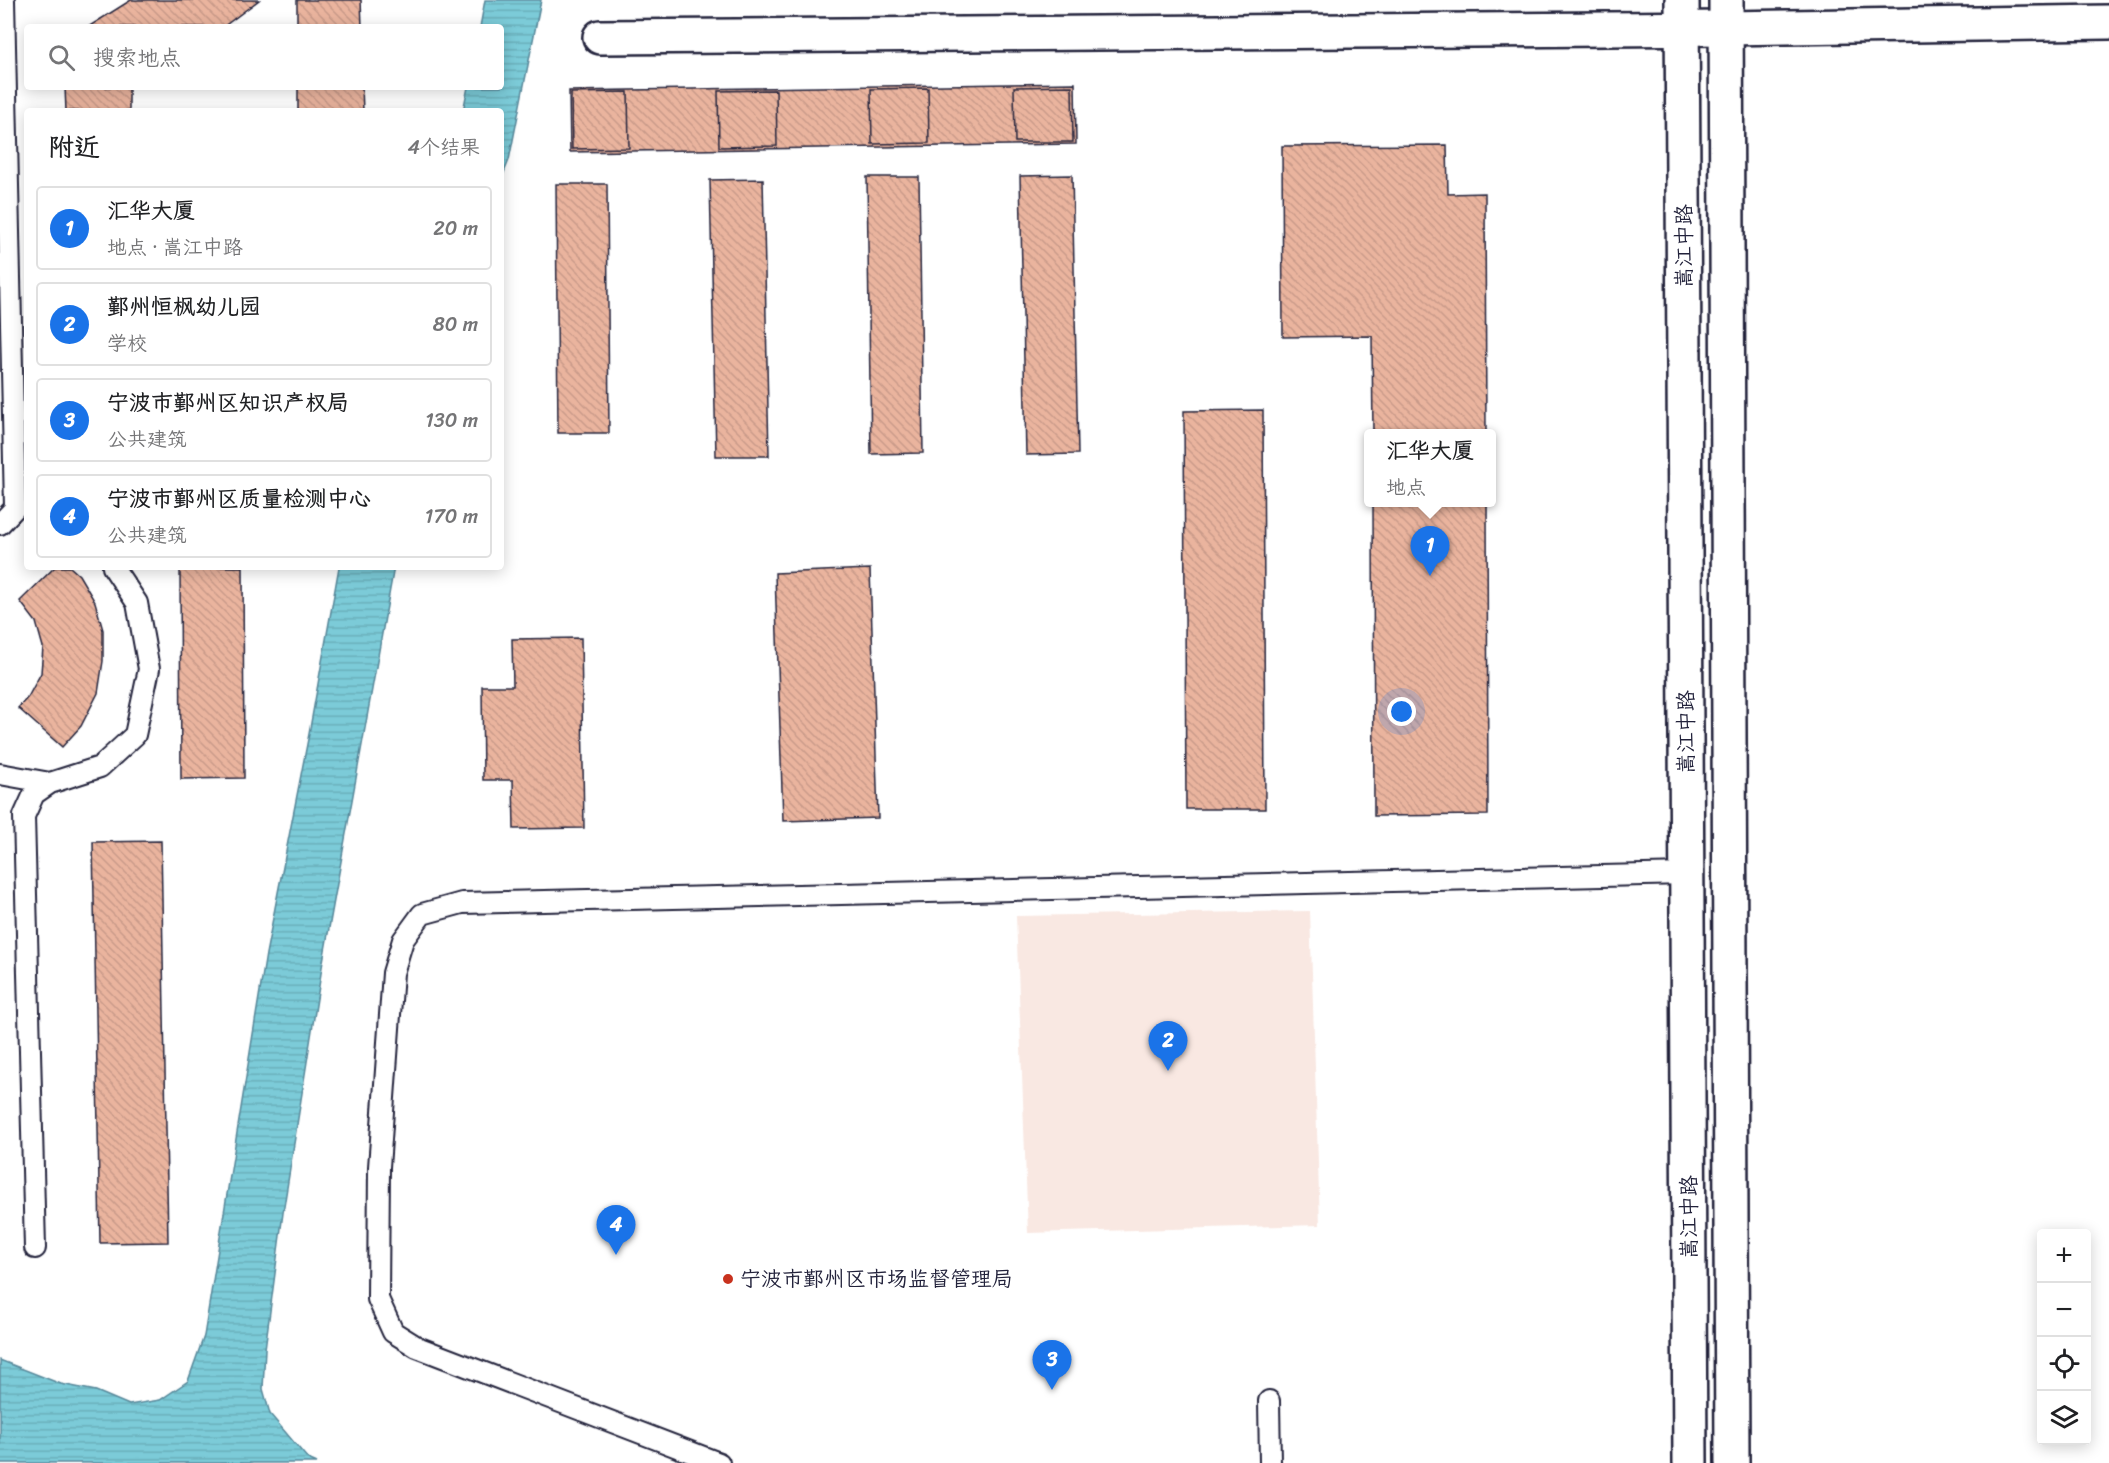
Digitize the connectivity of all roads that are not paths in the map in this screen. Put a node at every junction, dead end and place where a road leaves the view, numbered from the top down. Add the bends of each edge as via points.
1 (4, 0) edge
2 (1682, 14) edge
3 (1726, 14) edge
4 (2109, 22) edge
5 (600, 37) dead end
6 (21, 508) edge
7 (0, 524) edge
8 (115, 570) edge
9 (0, 774) edge
10 (50, 783) junction
11 (1687, 874) junction
12 (35, 1248) dead end
13 (1269, 1401) dead end
14 (719, 1463) edge
15 (1270, 1463) edge
16 (1690, 1463) edge
17 (1732, 1463) edge

1 - 6 lane
2 - 3 main road
2 - 5 main road
2 - 11 main road, 嵩江中路
3 - 4 main road
3 - 17 main road, 嵩江中路
6 - 7 lane
8 - 10 lane via 137,603 149,669 135,735 100,767
9 - 10 lane
10 - 12 lane via 34,794 24,816
11 - 14 lane via 462,903 422,914 403,940 393,973 379,1167 378,1299 393,1332 417,1347
11 - 16 main road, 嵩江中路
13 - 15 lane

